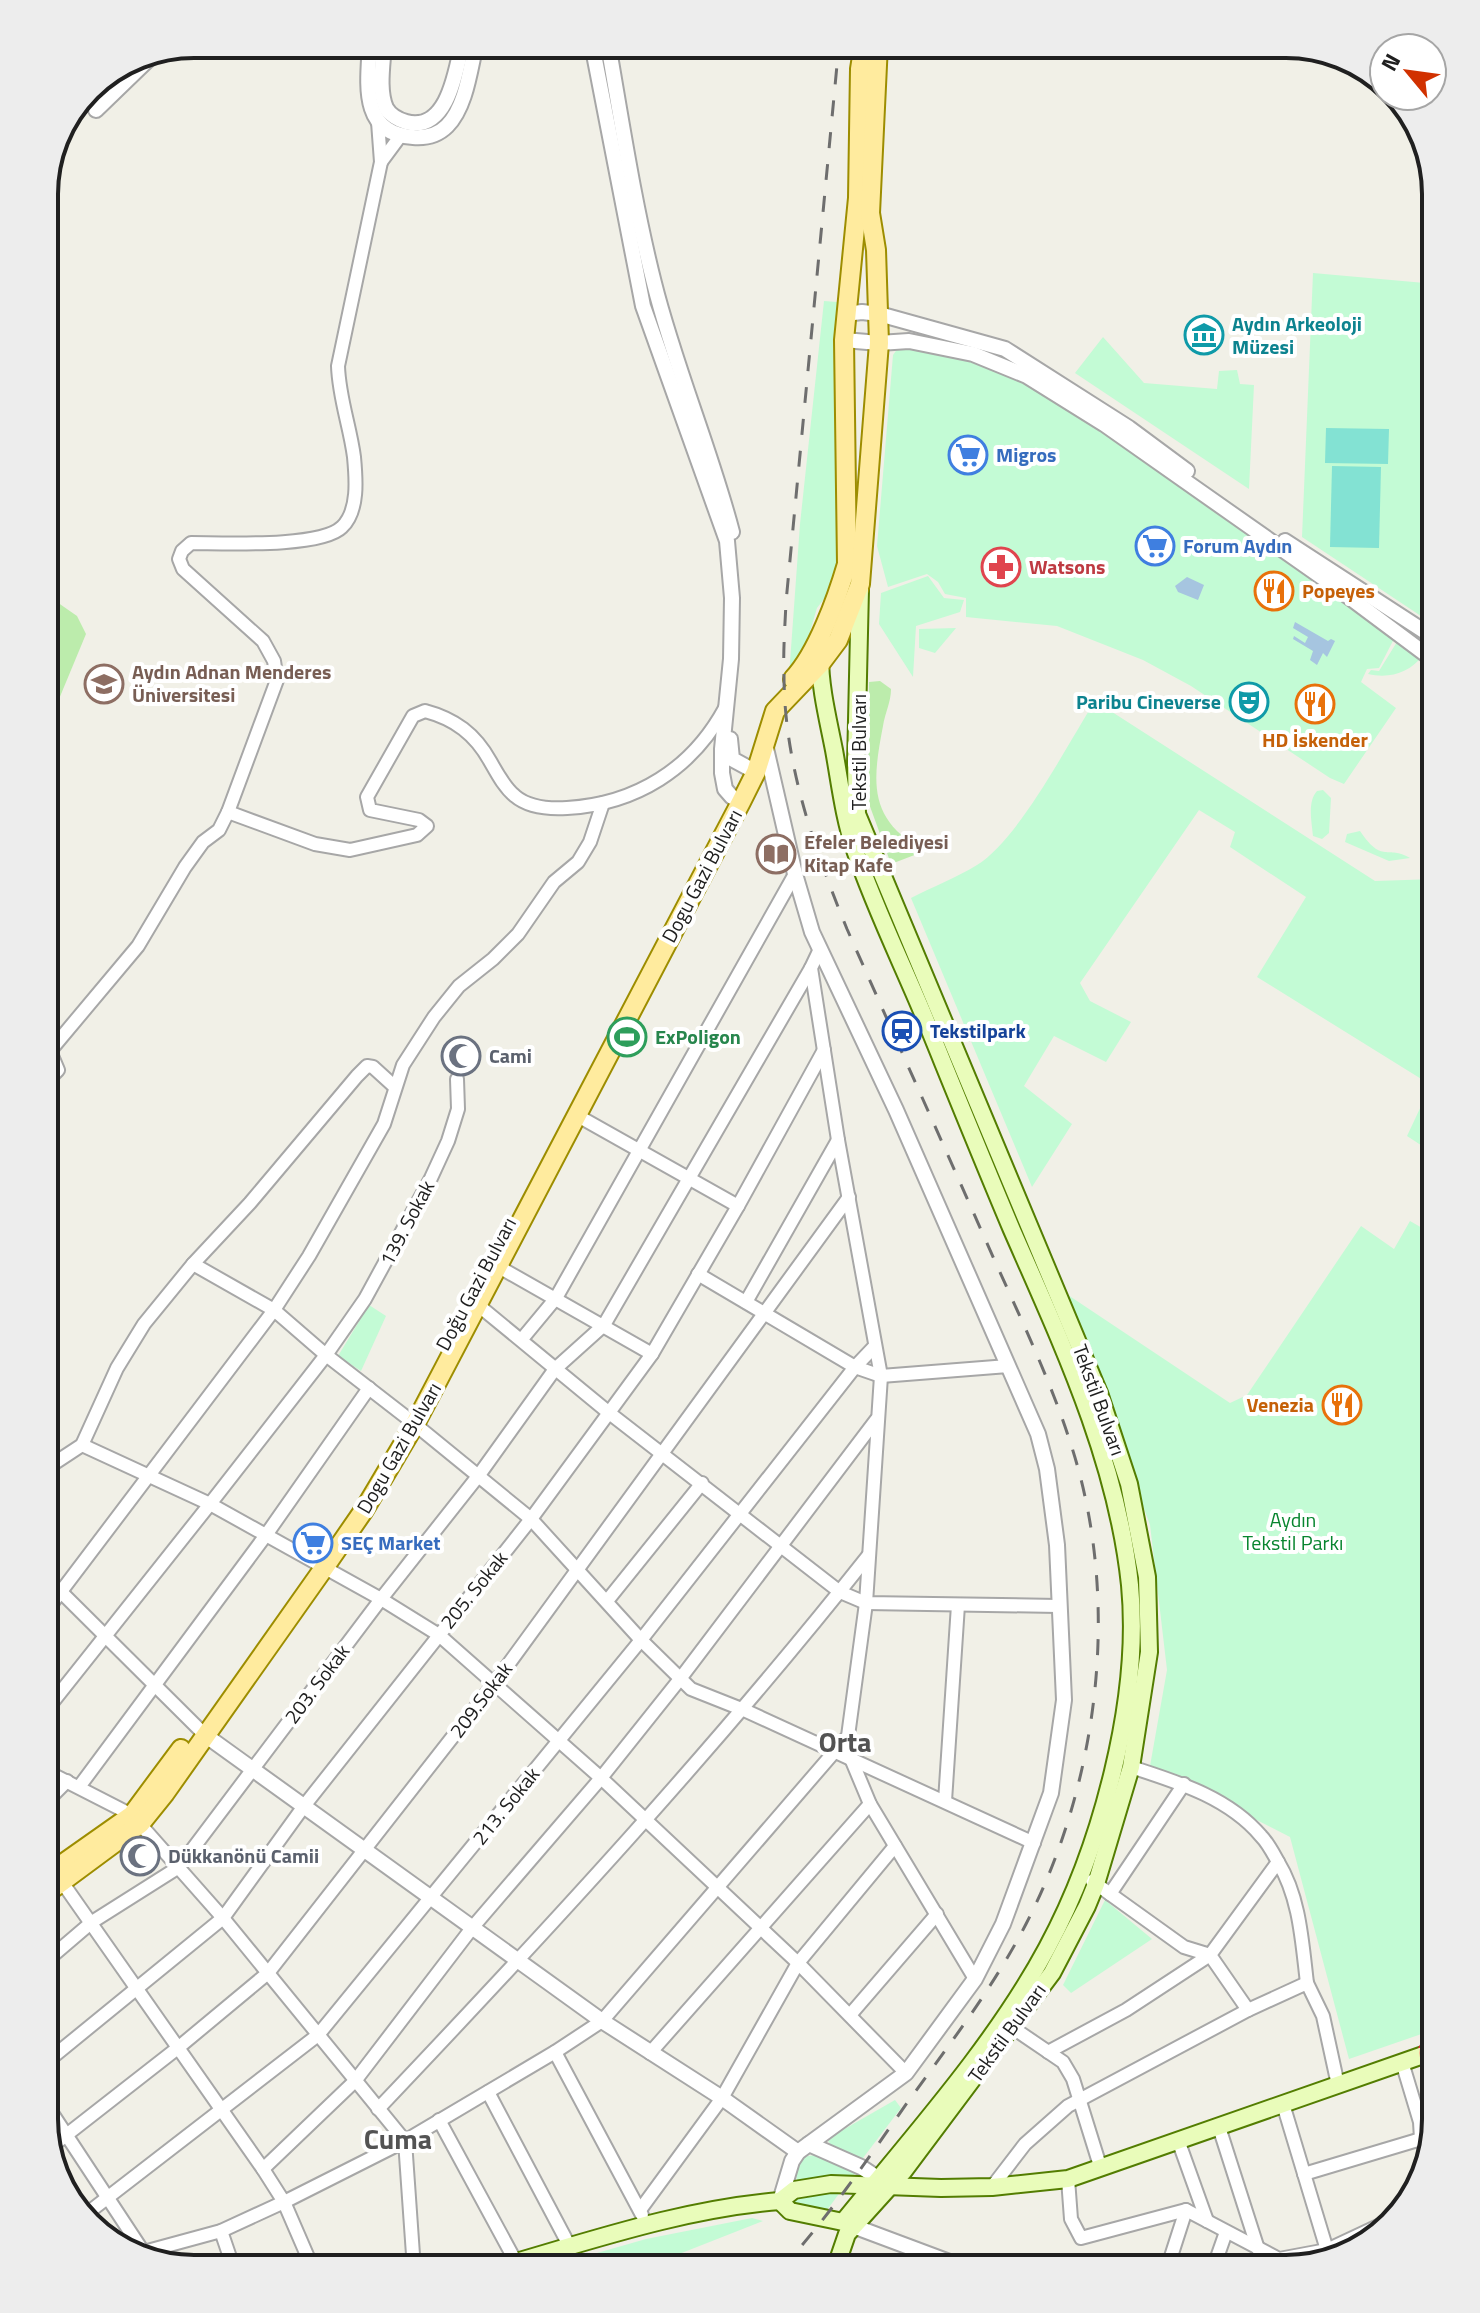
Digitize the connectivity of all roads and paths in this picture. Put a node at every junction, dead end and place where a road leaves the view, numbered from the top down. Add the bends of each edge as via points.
1 (369, 58) edge
2 (384, 58) edge
3 (458, 58) edge
4 (472, 58) edge
5 (595, 58) edge
6 (611, 58) edge
7 (862, 58) edge
8 (877, 58) edge
9 (128, 75) edge
10 (97, 99) edge
11 (378, 122) junction
12 (401, 135) junction
13 (381, 162) junction
14 (845, 314) junction
15 (879, 314) junction
16 (844, 340) junction
17 (879, 343) junction
18 (846, 364) junction
19 (877, 365) junction
20 (1245, 518) junction
21 (860, 584) junction
22 (1422, 630) edge
23 (822, 631) junction
24 (1422, 651) edge
25 (820, 664) junction
26 (799, 686) junction
27 (824, 703) junction
28 (726, 705) junction
29 (764, 740) junction
30 (856, 764) junction
31 (837, 767) junction
32 (751, 770) junction
33 (732, 797) junction
34 (603, 803) junction
35 (228, 812) junction
36 (795, 874) junction
37 (820, 949) junction
38 (811, 968) junction
39 (58, 1041) edge
40 (824, 1050) junction
41 (457, 1079) dead end
42 (395, 1087) junction
43 (573, 1114) junction
44 (838, 1140) junction
45 (639, 1152) junction
46 (688, 1180) junction
47 (849, 1197) junction
48 (738, 1206) junction
49 (193, 1264) junction
50 (493, 1269) junction
51 (698, 1274) junction
52 (556, 1298) junction
53 (746, 1302) junction
54 (478, 1305) junction
55 (274, 1310) junction
56 (763, 1314) junction
57 (604, 1325) junction
58 (522, 1339) junction
59 (875, 1346) junction
60 (652, 1354) junction
61 (326, 1355) junction
62 (1008, 1366) junction
63 (855, 1367) junction
64 (555, 1369) junction
65 (881, 1376) junction
66 (369, 1388) junction
67 (608, 1412) junction
68 (877, 1418) junction
69 (411, 1420) junction
70 (82, 1445) junction
71 (662, 1453) junction
72 (58, 1461) edge
73 (479, 1475) junction
74 (146, 1476) junction
75 (702, 1483) junction
76 (210, 1504) junction
77 (741, 1514) junction
78 (531, 1519) junction
79 (266, 1535) junction
80 (781, 1546) junction
81 (868, 1556) junction
82 (320, 1566) junction
83 (578, 1570) junction
84 (58, 1591) edge
85 (840, 1592) junction
86 (60, 1593) junction
87 (58, 1596) edge
88 (381, 1599) junction
89 (607, 1601) junction
90 (866, 1603) junction
91 (958, 1605) junction
92 (1058, 1606) junction
93 (439, 1635) junction
94 (104, 1637) junction
95 (641, 1640) junction
96 (680, 1679) junction
97 (494, 1684) junction
98 (153, 1686) junction
99 (58, 1695) edge
100 (744, 1710) junction
101 (200, 1732) junction
102 (559, 1740) junction
103 (837, 1752) junction
104 (852, 1761) junction
105 (1131, 1767) junction
106 (252, 1770) junction
107 (58, 1777) edge
108 (601, 1778) junction
109 (67, 1781) junction
110 (1184, 1784) junction
111 (79, 1787) junction
112 (58, 1790) edge
113 (945, 1801) junction
114 (870, 1804) junction
115 (304, 1806) junction
116 (136, 1820) junction
117 (645, 1820) junction
118 (1034, 1843) junction
119 (895, 1846) junction
120 (364, 1851) junction
121 (1278, 1862) junction
122 (179, 1867) junction
123 (58, 1876) edge
124 (1096, 1884) junction
125 (58, 1885) edge
126 (719, 1888) junction
127 (430, 1898) junction
128 (937, 1914) junction
129 (223, 1918) junction
130 (92, 1922) junction
131 (760, 1926) junction
132 (472, 1928) junction
133 (58, 1951) edge
134 (1210, 1955) junction
135 (518, 1962) junction
136 (798, 1963) junction
137 (268, 1973) junction
138 (975, 1979) junction
139 (1307, 1983) junction
140 (136, 1990) junction
141 (1248, 2010) junction
142 (850, 2015) junction
143 (602, 2021) junction
144 (1013, 2028) junction
145 (318, 2035) junction
146 (179, 2047) junction
147 (555, 2052) junction
148 (1048, 2052) junction
149 (58, 2053) edge
150 (650, 2053) junction
151 (1422, 2055) edge
152 (1402, 2062) junction
153 (906, 2073) junction
154 (355, 2081) junction
155 (1338, 2085) junction
156 (488, 2092) junction
157 (722, 2098) junction
158 (1079, 2100) junction
159 (1283, 2104) junction
160 (224, 2109) junction
161 (378, 2109) junction
162 (439, 2120) junction
163 (59, 2124) edge
164 (1219, 2127) junction
165 (1421, 2130) edge
166 (66, 2136) junction
167 (60, 2140) edge
168 (1178, 2140) junction
169 (405, 2141) junction
170 (1418, 2147) edge
171 (803, 2148) junction
172 (263, 2169) junction
173 (1101, 2169) junction
174 (1304, 2174) junction
175 (1068, 2179) junction
176 (881, 2183) junction
177 (992, 2187) junction
178 (107, 2198) junction
179 (780, 2201) junction
180 (284, 2202) junction
181 (92, 2209) edge
182 (1186, 2210) junction
183 (643, 2217) junction
184 (1207, 2221) junction
185 (848, 2230) junction
186 (221, 2231) junction
187 (1226, 2232) junction
188 (136, 2242) edge
189 (570, 2247) junction
190 (1258, 2249) junction
191 (1327, 2249) edge
192 (158, 2250) edge
193 (229, 2255) edge
194 (307, 2255) edge
195 (413, 2255) edge
196 (512, 2255) edge
197 (541, 2255) edge
198 (840, 2255) edge
199 (925, 2255) edge
200 (1172, 2255) edge
201 (1218, 2255) edge
202 (1266, 2255) edge

1 - 11 street via 371,111
2 - 3 street via 387,108 394,117 418,123 436,116 446,100
4 - 12 street via 463,95 447,126 424,137
5 - 28 street via 643,306 727,541 732,598
6 - 32 street via 653,282 735,542 741,610 729,746 732,759
7 - 14 main road, Doğu Gazi Bulvarı via 858,198
8 - 15 main road, Dogu Gazi Bulvarı via 870,213
9 - 10 street via 94,103
11 - 12 street
11 - 13 street
12 - 13 street
13 - 35 street via 338,366 356,481 344,526 312,540 191,543 179,559 183,569 263,641 274,661 277,680
14 - 15 street
14 - 16 main road, Doğu Gazi Bulvarı
15 - 17 main road, Dogu Gazi Bulvarı
15 - 20 street via 1005,349 1129,428
16 - 17 street
16 - 18 main road, Doğu Gazi Bulvarı
17 - 19 main road, Dogu Gazi Bulvarı
17 - 20 street via 909,341 973,354 1027,376
18 - 19 main road via 868,360
18 - 23 main road, Doğu Gazi Bulvarı via 847,564
19 - 21 main road, Dogu Gazi Bulvarı
20 - 22 street
20 - 24 street
21 - 25 main road, Dogu Gazi Bulvarı via 838,640
21 - 30 main road, Tekstil Bulvarı
23 - 25 main road, Tekstil Bulvarı
23 - 32 main road, Doğu Gazi Bulvarı via 799,673 765,708
25 - 26 main road, Dogu Gazi Bulvarı
25 - 27 main road, Tekstil Bulvarı
26 - 27 main road via 815,690
26 - 29 main road, Dogu Gazi Bulvarı via 775,711
27 - 31 main road, Tekstil Bulvarı
28 - 33 street via 722,773
28 - 34 street via 696,753 639,791
29 - 32 main road, Dogu Gazi Bulvarı
29 - 36 street
30 - 31 main road
30 - 105 main road, Tekstil Bulvarı via 857,814 867,841 1099,1393 1129,1484 1147,1577 1149,1652
31 - 124 main road, Tekstil Bulvarı via 856,852 1070,1361 1104,1457 1121,1528 1132,1655 1105,1799
32 - 33 main road, Doğu Gazi Bulvarı
32 - 43 main road, Dogu Gazi Bulvarı
33 - 43 main road, Doğu Gazi Bulvarı
34 - 35 street via 546,809 517,798 462,725 425,711 413,716 367,797 370,810 427,826 417,835 335,849
34 - 42 street via 578,862 554,882 518,934 459,986 403,1065
35 - 39 street via 185,867 138,946
36 - 37 street
36 - 45 street
37 - 38 street, 203. Sokak
37 - 62 street
38 - 40 street
38 - 46 street, 203. Sokak
40 - 44 street
40 - 48 street, 205. Sokak
41 - 61 street, 139. Sokak via 458,1109 435,1170 365,1299
42 - 49 street via 367,1066
42 - 55 street via 384,1124
43 - 45 street
43 - 50 main road, Doğu Gazi Bulvarı
44 - 47 street
44 - 53 street
45 - 46 street
45 - 52 street
46 - 48 street
46 - 57 street, 203. Sokak
47 - 56 street, 209.Sokak
47 - 59 street
48 - 51 street, 205. Sokak
49 - 55 street
49 - 70 street via 144,1324 117,1368
50 - 52 street
50 - 54 main road, Dogu Gazi Bulvarı
50 - 69 main road, Doğu Gazi Bulvarı
51 - 53 street
51 - 60 street, 205. Sokak
52 - 57 street
52 - 58 street
53 - 56 street
54 - 58 street
54 - 69 main road, Dogu Gazi Bulvarı
55 - 61 street
55 - 74 street
56 - 63 street
56 - 71 street, 209.Sokak
57 - 60 street
57 - 64 street, 203. Sokak
58 - 64 street
59 - 63 street, 213. Sokak
59 - 65 street
60 - 67 street, 205. Sokak
61 - 66 street
61 - 76 street, 139. Sokak
62 - 65 street
62 - 92 street via 1023,1393 1047,1469
63 - 65 street
63 - 77 street, 213. Sokak
64 - 67 street
64 - 73 street, 203. Sokak
65 - 68 street
66 - 69 street
66 - 79 street
67 - 71 street
67 - 78 street, 205. Sokak
68 - 80 street
68 - 81 street
69 - 73 street
69 - 82 main road, Doğu Gazi Bulvarı
70 - 72 street
70 - 74 street
71 - 75 street
71 - 83 street, 209.Sokak
73 - 78 street
73 - 88 street, 203. Sokak
74 - 76 street
74 - 86 street
75 - 77 street
75 - 89 street
76 - 79 street
76 - 94 street, 139. Sokak
77 - 80 street
77 - 95 street, 213. Sokak
78 - 83 street
78 - 93 street, 205. Sokak
79 - 82 street
79 - 98 street
80 - 85 street
80 - 96 street
81 - 85 street
81 - 90 street
82 - 88 street
82 - 101 main road, Doğu Gazi Bulvarı
83 - 89 street
83 - 97 street, 209.Sokak
84 - 86 street
85 - 90 street
85 - 100 street
86 - 87 street
86 - 94 street
88 - 93 street
88 - 106 street, 203. Sokak
89 - 95 street
90 - 91 street
90 - 103 street via 848,1736
91 - 92 street
91 - 113 street
92 - 118 street via 1064,1700 1051,1793
93 - 97 street
93 - 115 street, 205. Sokak
94 - 98 street
94 - 99 street, 139. Sokak
95 - 96 street
95 - 102 street, 213. Sokak
96 - 100 street via 691,1689
96 - 108 street
97 - 102 street
97 - 120 street, 209.Sokak
98 - 101 street
98 - 111 street
100 - 103 street
100 - 117 street
101 - 106 street
101 - 116 main road, Doğu Gazi Bulvarı
102 - 108 street
102 - 127 street, 213. Sokak
103 - 104 street
103 - 126 street
104 - 113 street
104 - 114 street
105 - 110 street
105 - 124 main road, Tekstil Bulvarı
106 - 115 street
106 - 122 street, 203. Sokak
107 - 109 street
108 - 117 street
108 - 132 street
109 - 111 street
109 - 112 street
110 - 121 street via 1234,1811 1261,1836
110 - 124 street
111 - 116 street
113 - 118 street
114 - 119 street
114 - 131 street
115 - 120 street
115 - 129 street, 205. Sokak
116 - 122 street
116 - 123 main road, Doğu Gazi Bulvarı
117 - 126 street
117 - 135 street
118 - 138 street
119 - 128 street
119 - 136 street
120 - 127 street
120 - 137 street, 209.Sokak
121 - 134 street
121 - 139 street via 1299,1917
122 - 129 street
122 - 130 street, 203. Sokak
124 - 134 street via 1184,1947
124 - 144 main road, Tekstil Bulvarı via 1052,1973
124 - 176 main road, Tekstil Bulvarı
125 - 130 street
126 - 131 street
126 - 143 street
127 - 132 street
127 - 145 street, 213. Sokak
128 - 138 street
128 - 142 street
129 - 137 street
129 - 140 street, 205. Sokak
130 - 133 street, 203. Sokak
130 - 140 street
131 - 136 street
131 - 150 street
132 - 135 street
132 - 154 street
134 - 141 street
134 - 148 street via 1126,2010
135 - 143 street
135 - 161 street
136 - 142 street
136 - 157 street
137 - 145 street
137 - 146 street, 209.Sokak
138 - 153 street
139 - 141 street
139 - 155 street via 1323,2016
140 - 146 street
140 - 149 street, 205. Sokak
141 - 158 street
142 - 153 street
143 - 147 street
143 - 150 street
144 - 148 street
144 - 176 main road, Tekstil Bulvarı
145 - 154 street
145 - 160 street, 213. Sokak
146 - 160 street
146 - 166 street, 209.Sokak
147 - 156 street
147 - 183 street
148 - 158 street via 1063,2062
150 - 157 street
151 - 152 main road
152 - 155 main road
152 - 165 street
153 - 171 street
154 - 161 street
154 - 172 street
155 - 159 main road
156 - 162 street
156 - 189 street
157 - 171 street
157 - 183 street
158 - 173 street
158 - 177 street via 1046,2123
159 - 164 main road
159 - 174 street
160 - 172 street
160 - 178 street, 213. Sokak
161 - 169 street
162 - 169 street
162 - 196 street
163 - 166 street
164 - 168 main road
164 - 190 street
166 - 167 street, 209.Sokak
166 - 178 street
168 - 173 main road
168 - 184 street
169 - 180 street
169 - 195 street
170 - 174 street
171 - 176 street via 861,2167
171 - 179 street via 792,2161
172 - 180 street
173 - 175 main road
174 - 191 street
175 - 177 main road
175 - 182 street via 1071,2219 1081,2238
176 - 177 main road
176 - 179 main road via 794,2190
176 - 185 main road
178 - 181 street, 213. Sokak
178 - 188 street
179 - 183 main road
179 - 185 main road via 790,2211
180 - 186 street
180 - 194 street
182 - 184 street
182 - 200 street
183 - 189 main road
184 - 187 street
185 - 198 main road
185 - 199 street
186 - 192 street
186 - 193 street
187 - 190 street
187 - 201 street
189 - 197 main road
190 - 202 street

